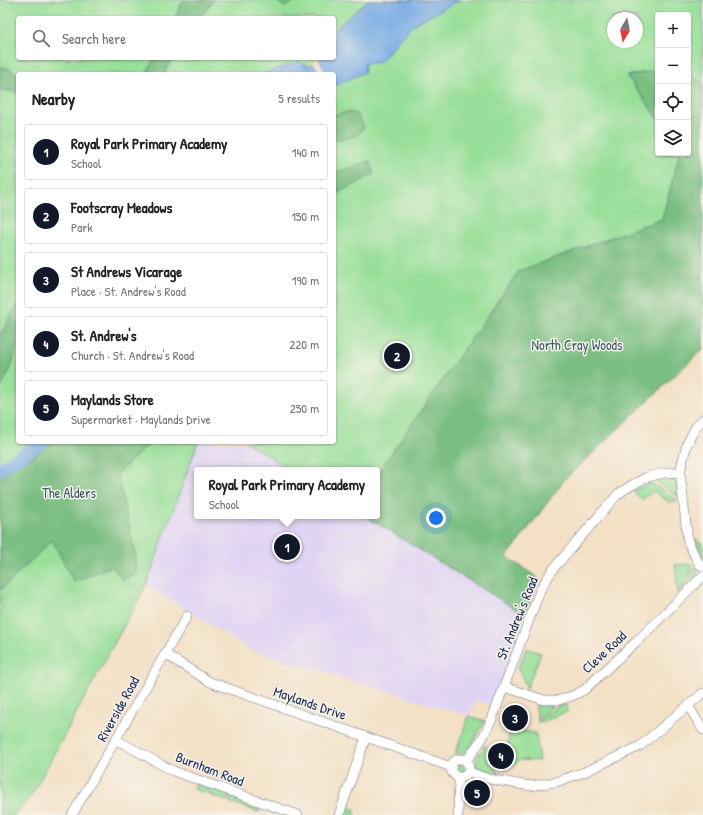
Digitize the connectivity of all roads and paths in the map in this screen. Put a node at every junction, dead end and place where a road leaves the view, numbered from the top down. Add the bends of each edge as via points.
1 (703, 419) edge
2 (680, 472) junction
3 (703, 567) edge
4 (703, 576) edge
5 (187, 616) dead end
6 (165, 654) junction
7 (505, 687) junction
8 (703, 693) edge
9 (689, 706) junction
10 (703, 730) edge
11 (366, 737) junction
12 (117, 740) junction
13 (466, 761) junction
14 (451, 767) junction
15 (469, 772) junction
16 (459, 778) junction
17 (72, 815) edge
18 (298, 815) edge
19 (339, 815) edge
20 (458, 815) edge

1 - 2 street via 687,444
2 - 3 street via 688,542
2 - 7 street, St. Andrew's Road via 647,477 618,494 554,568 541,588
4 - 7 street, Cleve Road via 584,690 559,700 544,700
5 - 6 street, Riverside Road
6 - 11 street, Maylands Drive via 210,682
6 - 12 street, Riverside Road
7 - 13 street, St. Andrew's Road via 482,739
8 - 9 street
9 - 10 street
9 - 15 street via 640,746 587,771 556,782 530,786 490,779
11 - 14 street, Maylands Drive
11 - 19 street
12 - 17 street, Riverside Road
12 - 18 street, Burnham Road via 174,771
13 - 14 street via 454,761
13 - 15 street
14 - 16 street via 453,774
15 - 16 street
16 - 20 street

